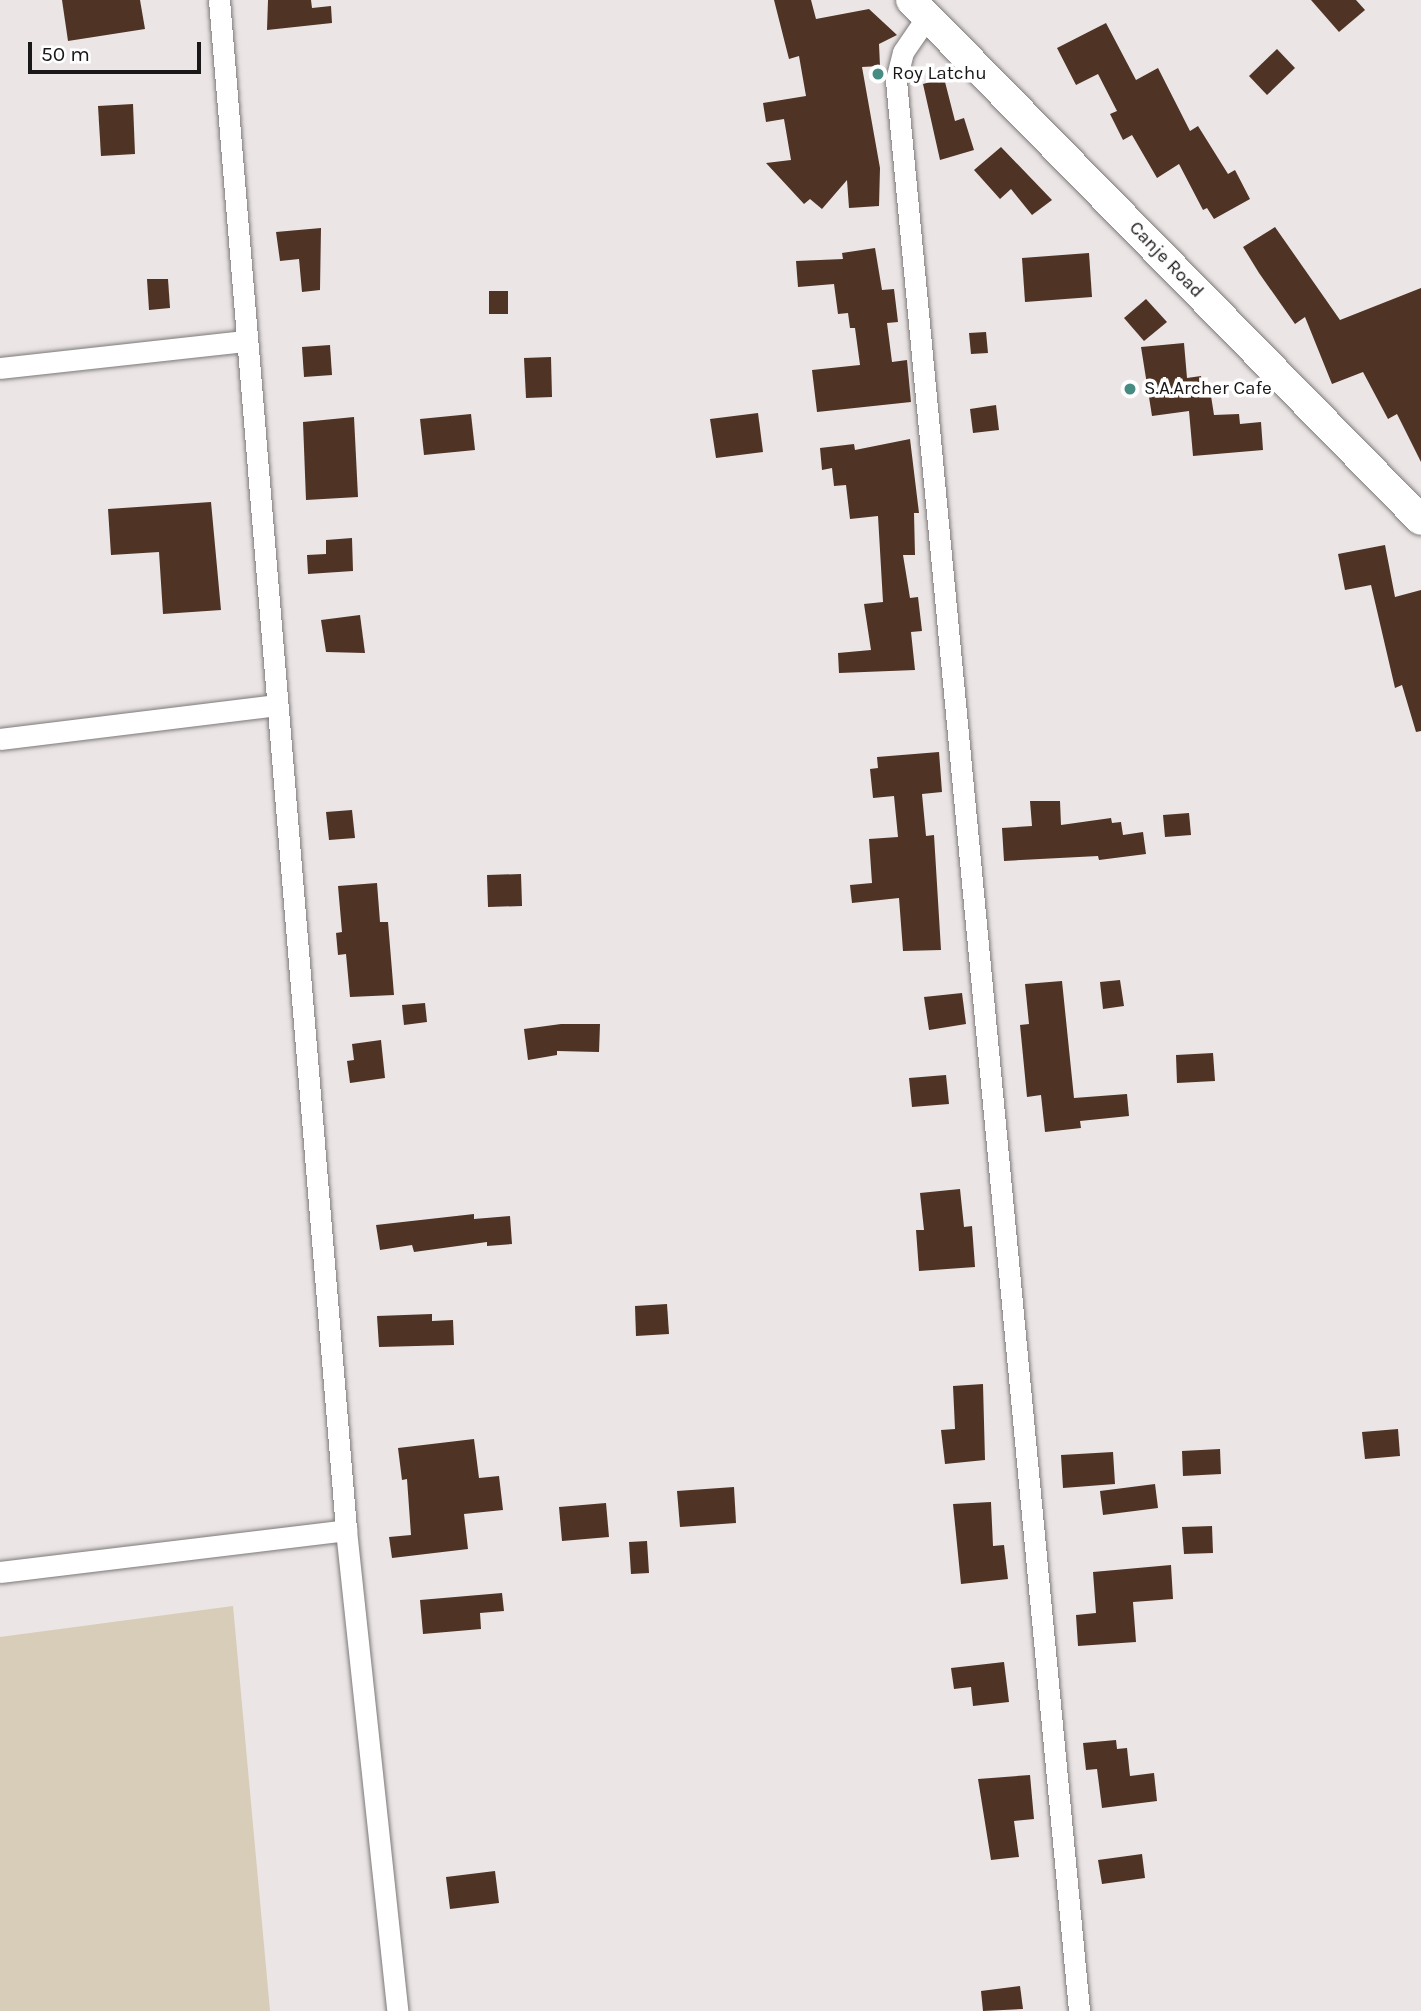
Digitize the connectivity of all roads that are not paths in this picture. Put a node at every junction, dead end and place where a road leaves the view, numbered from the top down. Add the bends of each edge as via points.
1 (219, 0) edge
2 (919, 8) edge
3 (246, 341) junction
4 (0, 368) edge
5 (1421, 520) edge
6 (277, 705) junction
7 (0, 739) edge
8 (346, 1530) junction
9 (0, 1572) edge
10 (397, 2011) edge
11 (1079, 2011) edge

1 - 3 street
2 - 5 street, Canje Road
2 - 11 street via 896,81
3 - 4 street
3 - 6 street
6 - 7 street
6 - 8 street
8 - 9 street
8 - 10 street

